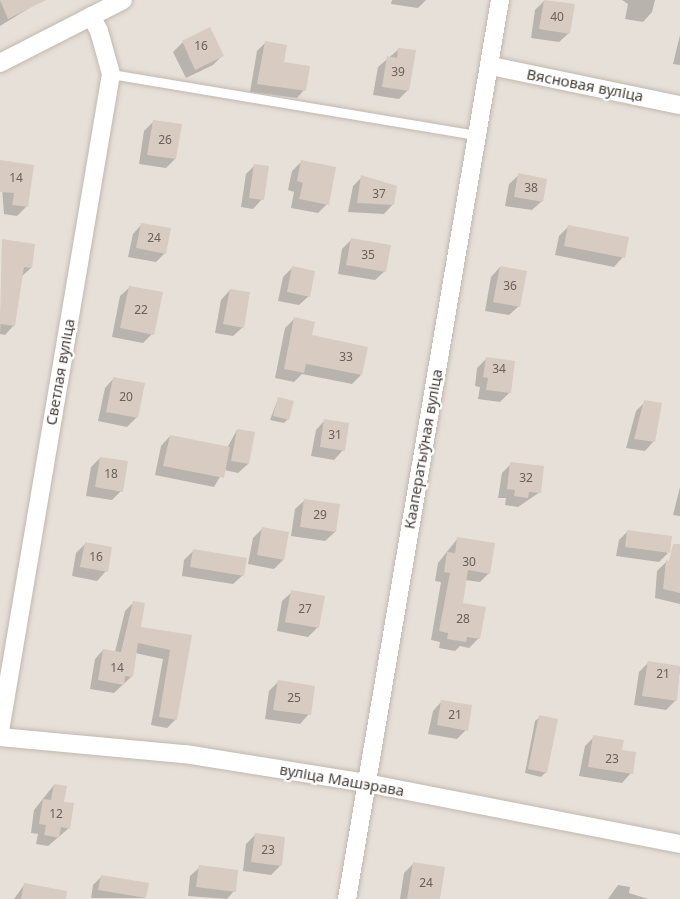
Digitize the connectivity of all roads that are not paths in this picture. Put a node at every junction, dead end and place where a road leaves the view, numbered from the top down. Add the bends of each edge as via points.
1 (123, 0) edge
2 (501, 0) edge
3 (91, 16) junction
4 (0, 63) edge
5 (491, 66) junction
6 (111, 74) junction
7 (680, 105) edge
8 (476, 135) junction
9 (0, 731) edge
10 (0, 737) edge
11 (366, 783) junction
12 (680, 843) edge
13 (346, 899) edge

1 - 3 street
2 - 5 street, Кааператыўная вуліца
3 - 4 street
3 - 6 street, Светлая вуліца
5 - 7 street, Вясновая вуліца
5 - 8 street, Кааператыўная вуліца
6 - 8 lane
6 - 9 street, Светлая вуліца
8 - 11 street, Кааператыўная вуліца
10 - 11 street, вуліца Машэрава via 185,754
11 - 12 street, вуліца Машэрава
11 - 13 street, Кааператыўная вуліца

